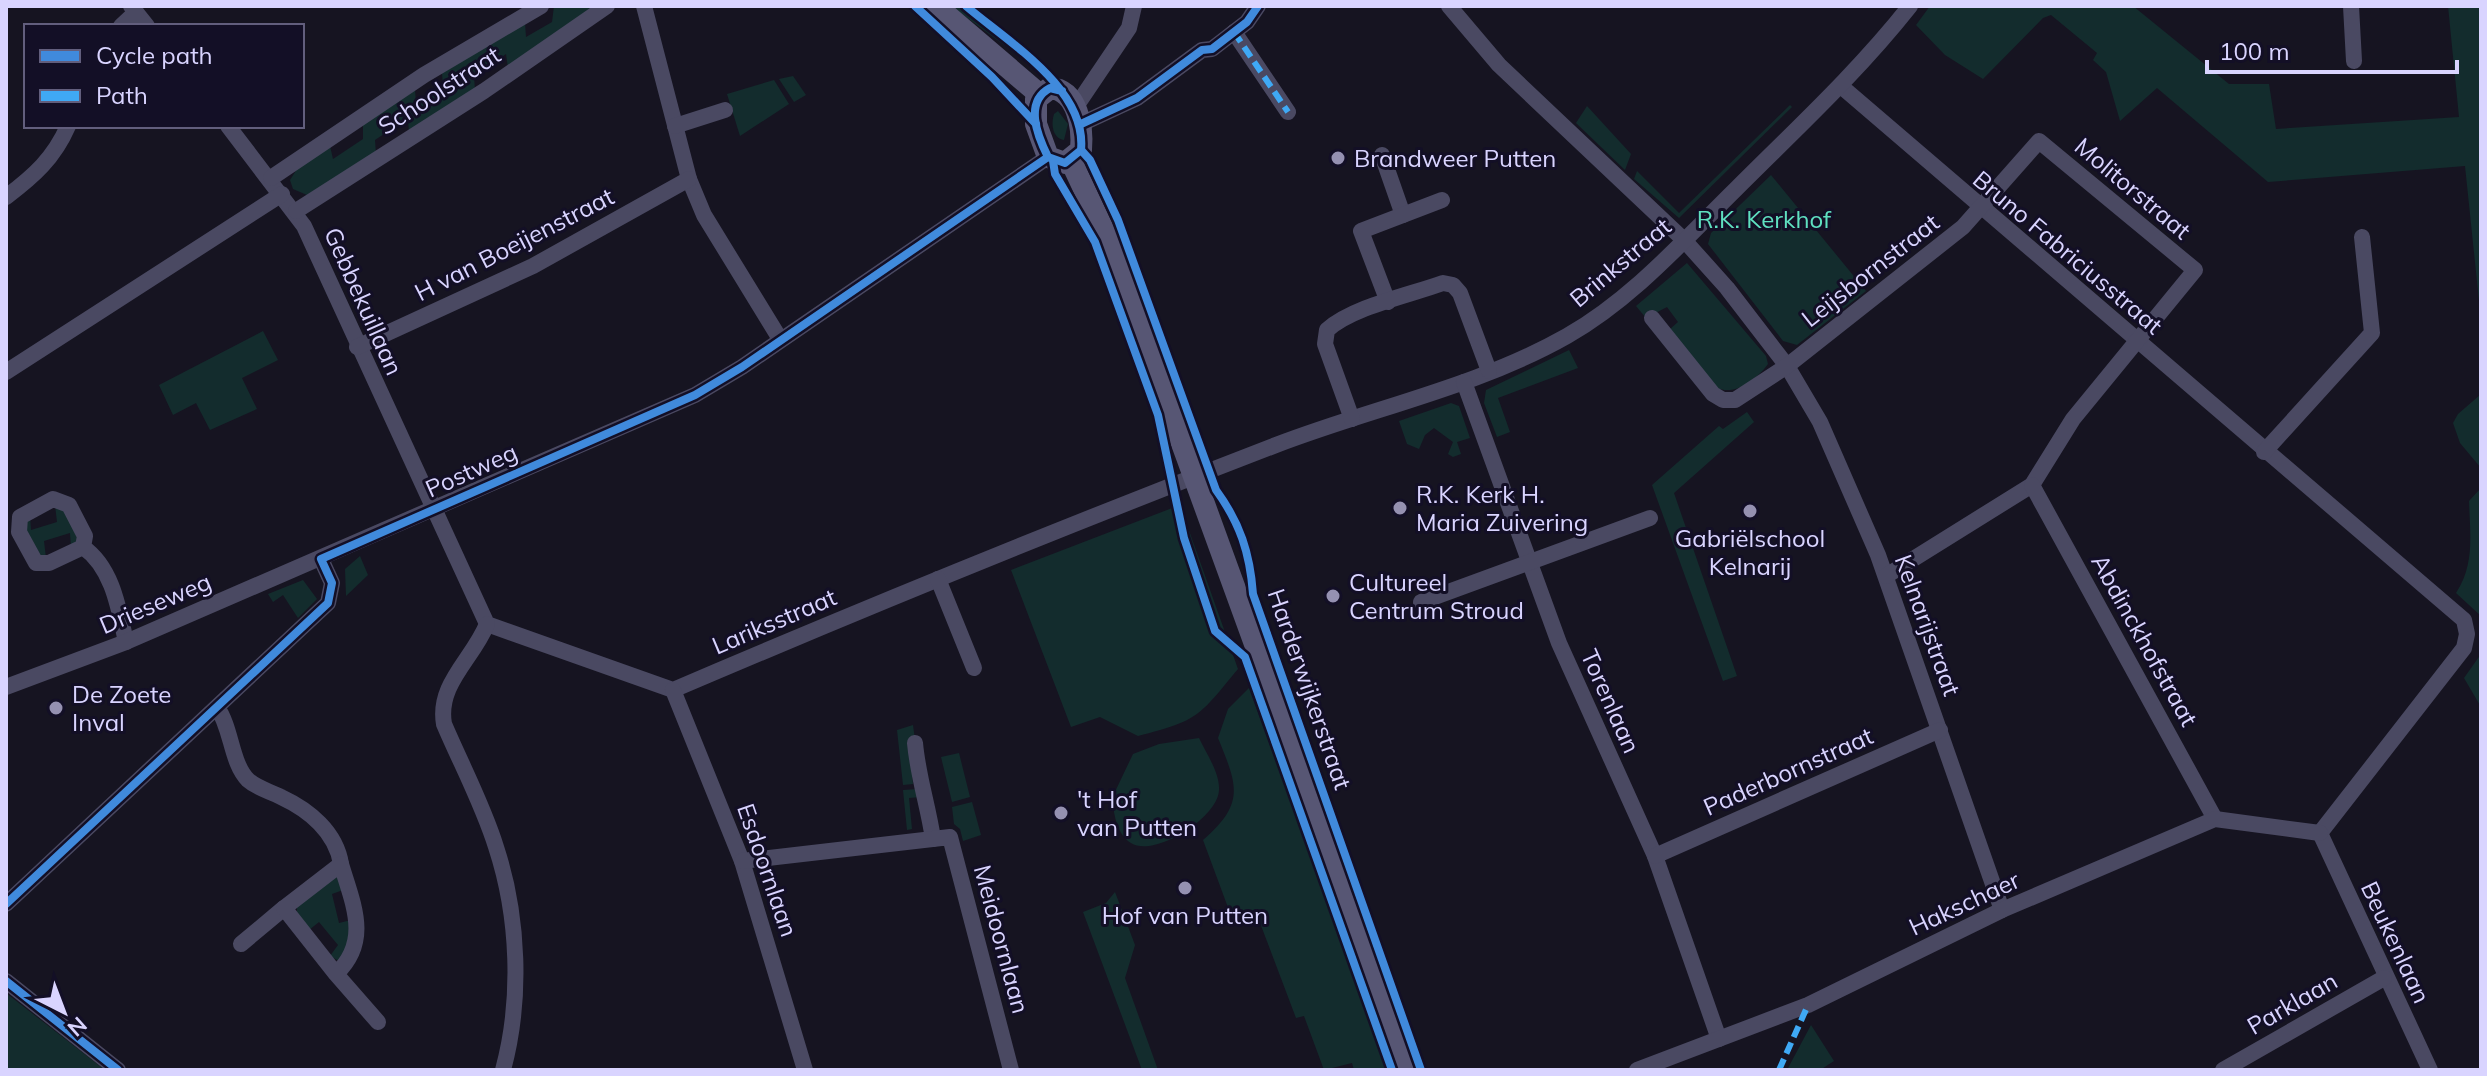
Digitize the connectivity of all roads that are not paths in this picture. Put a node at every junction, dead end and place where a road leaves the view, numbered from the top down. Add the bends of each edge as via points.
1 (541, 6) edge
2 (607, 6) edge
3 (644, 6) edge
4 (936, 6) edge
5 (1133, 6) edge
6 (1258, 6) edge
7 (1449, 6) edge
8 (1910, 6) edge
9 (2351, 6) edge
10 (1234, 32) junction
11 (2354, 61) dead end
12 (1842, 87) junction
13 (1039, 94) junction
14 (725, 110) dead end
15 (1288, 112) dead end
16 (1078, 116) junction
17 (675, 126) junction
18 (67, 128) edge
19 (230, 128) edge
20 (1382, 155) dead end
21 (1048, 157) junction
22 (1071, 161) junction
23 (271, 178) junction
24 (689, 179) junction
25 (282, 194) junction
26 (6, 197) edge
27 (1442, 200) dead end
28 (1980, 208) junction
29 (296, 211) junction
30 (1403, 215) junction
31 (2362, 237) dead end
32 (1684, 240) junction
33 (1388, 302) junction
34 (1652, 318) dead end
35 (780, 339) junction
36 (2136, 341) junction
37 (357, 347) junction
38 (1787, 366) junction
39 (1489, 371) junction
40 (6, 372) edge
41 (1464, 382) junction
42 (1352, 419) junction
43 (2264, 452) junction
44 (1196, 476) junction
45 (2032, 485) junction
46 (434, 508) junction
47 (1650, 518) dead end
48 (83, 547) junction
49 (321, 559) junction
50 (1528, 563) junction
51 (1886, 576) junction
52 (938, 579) junction
53 (1421, 602) dead end
54 (487, 624) junction
55 (126, 642) junction
56 (974, 668) dead end
57 (6, 687) edge
58 (673, 690) junction
59 (217, 707) junction
60 (1940, 730) junction
61 (915, 743) dead end
62 (2215, 819) junction
63 (2320, 833) junction
64 (933, 839) junction
65 (1655, 856) junction
66 (742, 861) junction
67 (341, 864) junction
68 (6, 904) edge
69 (284, 908) junction
70 (2002, 910) junction
71 (241, 944) dead end
72 (336, 974) junction
73 (2384, 978) junction
74 (6, 981) edge
75 (378, 1022) dead end
76 (1719, 1039) junction
77 (118, 1070) edge
78 (503, 1070) edge
79 (805, 1070) edge
80 (1011, 1070) edge
81 (1410, 1070) edge
82 (1637, 1070) edge
83 (2223, 1070) edge
84 (2430, 1070) edge

1 - 23 street, Schoolstraat via 424,75
2 - 29 street, Schoolstraat
3 - 17 street
4 - 13 main road
5 - 16 street via 1129,28
6 - 10 street
7 - 32 street, Kelnarijstraat via 1499,65
8 - 12 street, Brinkstraat
9 - 11 street
10 - 15 street
10 - 16 street via 1137,98
12 - 28 street, Bruno Fabriciusstraat
12 - 32 street, Brinkstraat
13 - 16 main road via 1057,88
13 - 21 main road via 1036,124
14 - 17 street
16 - 22 main road via 1081,150
17 - 24 street
18 - 26 street via 57,152
19 - 23 street, Gebbekuillaan
20 - 30 street
21 - 22 main road via 1059,163
21 - 35 street, Postweg
22 - 44 main road, Harderwijkerstraat via 1108,240
23 - 25 street, Gebbekuillaan
24 - 35 street via 704,215
24 - 37 street, H van Boeijenstraat via 533,266
25 - 29 street, Gebbekuillaan
25 - 40 street
27 - 30 street
28 - 36 street, Bruno Fabriciusstraat
28 - 36 street, Molitorstraat via 2039,141 2195,270
28 - 38 street, Leijsbornstraat
29 - 37 street, Gebbekuillaan
30 - 33 street via 1361,231
31 - 43 street via 2372,333
32 - 38 street, Kelnarijstraat
32 - 39 street, Brinkstraat via 1596,317
33 - 39 street via 1443,283 1453,285
33 - 42 street via 1337,321 1327,330 1325,344
34 - 38 street via 1723,400 1735,400
35 - 46 street, Postweg via 695,395
36 - 43 street, Bruno Fabriciusstraat
36 - 45 street via 2073,419
37 - 46 street, Gebbekuillaan
38 - 51 street, Kelnarijstraat via 1849,484
39 - 41 street, Brinkstraat
41 - 42 street, Brinkstraat
41 - 50 street, Torenlaan
42 - 44 street, Brinkstraat
43 - 63 street, Bruno Fabriciusstraat via 2464,620 2467,634 2464,648
44 - 52 street, Lariksstraat
44 - 81 main road, Harderwijkerstraat
45 - 51 street
45 - 62 street, Abdinckhofstraat
46 - 49 street, Postweg
46 - 54 street
47 - 50 street
48 - 48 street via 81,527 69,505 60,500 45,502 20,517 19,532 36,563 49,563
48 - 55 street via 113,589
49 - 55 street, Drieseweg
49 - 59 street via 332,583 328,603
50 - 53 street
50 - 65 street, Torenlaan
51 - 60 street, Kelnarijstraat
52 - 56 street
52 - 58 street, Lariksstraat
54 - 58 street
54 - 78 street via 450,683 441,710 495,845 508,899 515,989
55 - 57 street, Drieseweg
58 - 66 street, Esdoornlaan
59 - 67 street via 233,738 239,769 321,825 335,843
59 - 68 street
60 - 65 street, Paderbornstraat
60 - 70 street, Kelnarijstraat
61 - 64 street via 918,782 927,797
62 - 63 street
62 - 70 street, Hakschaer
63 - 73 street, Beukenlaan
64 - 66 street
64 - 80 street, Meidoornlaan via 950,837
65 - 76 street, Torenlaan
66 - 79 street, Esdoornlaan
67 - 69 street
67 - 72 street via 358,934 354,953
69 - 71 street
69 - 72 street
70 - 76 street, Hakschaer via 1808,1005
72 - 75 street
73 - 83 street, Parklaan
73 - 84 street, Beukenlaan
74 - 77 street
76 - 82 street, Hakschaer

